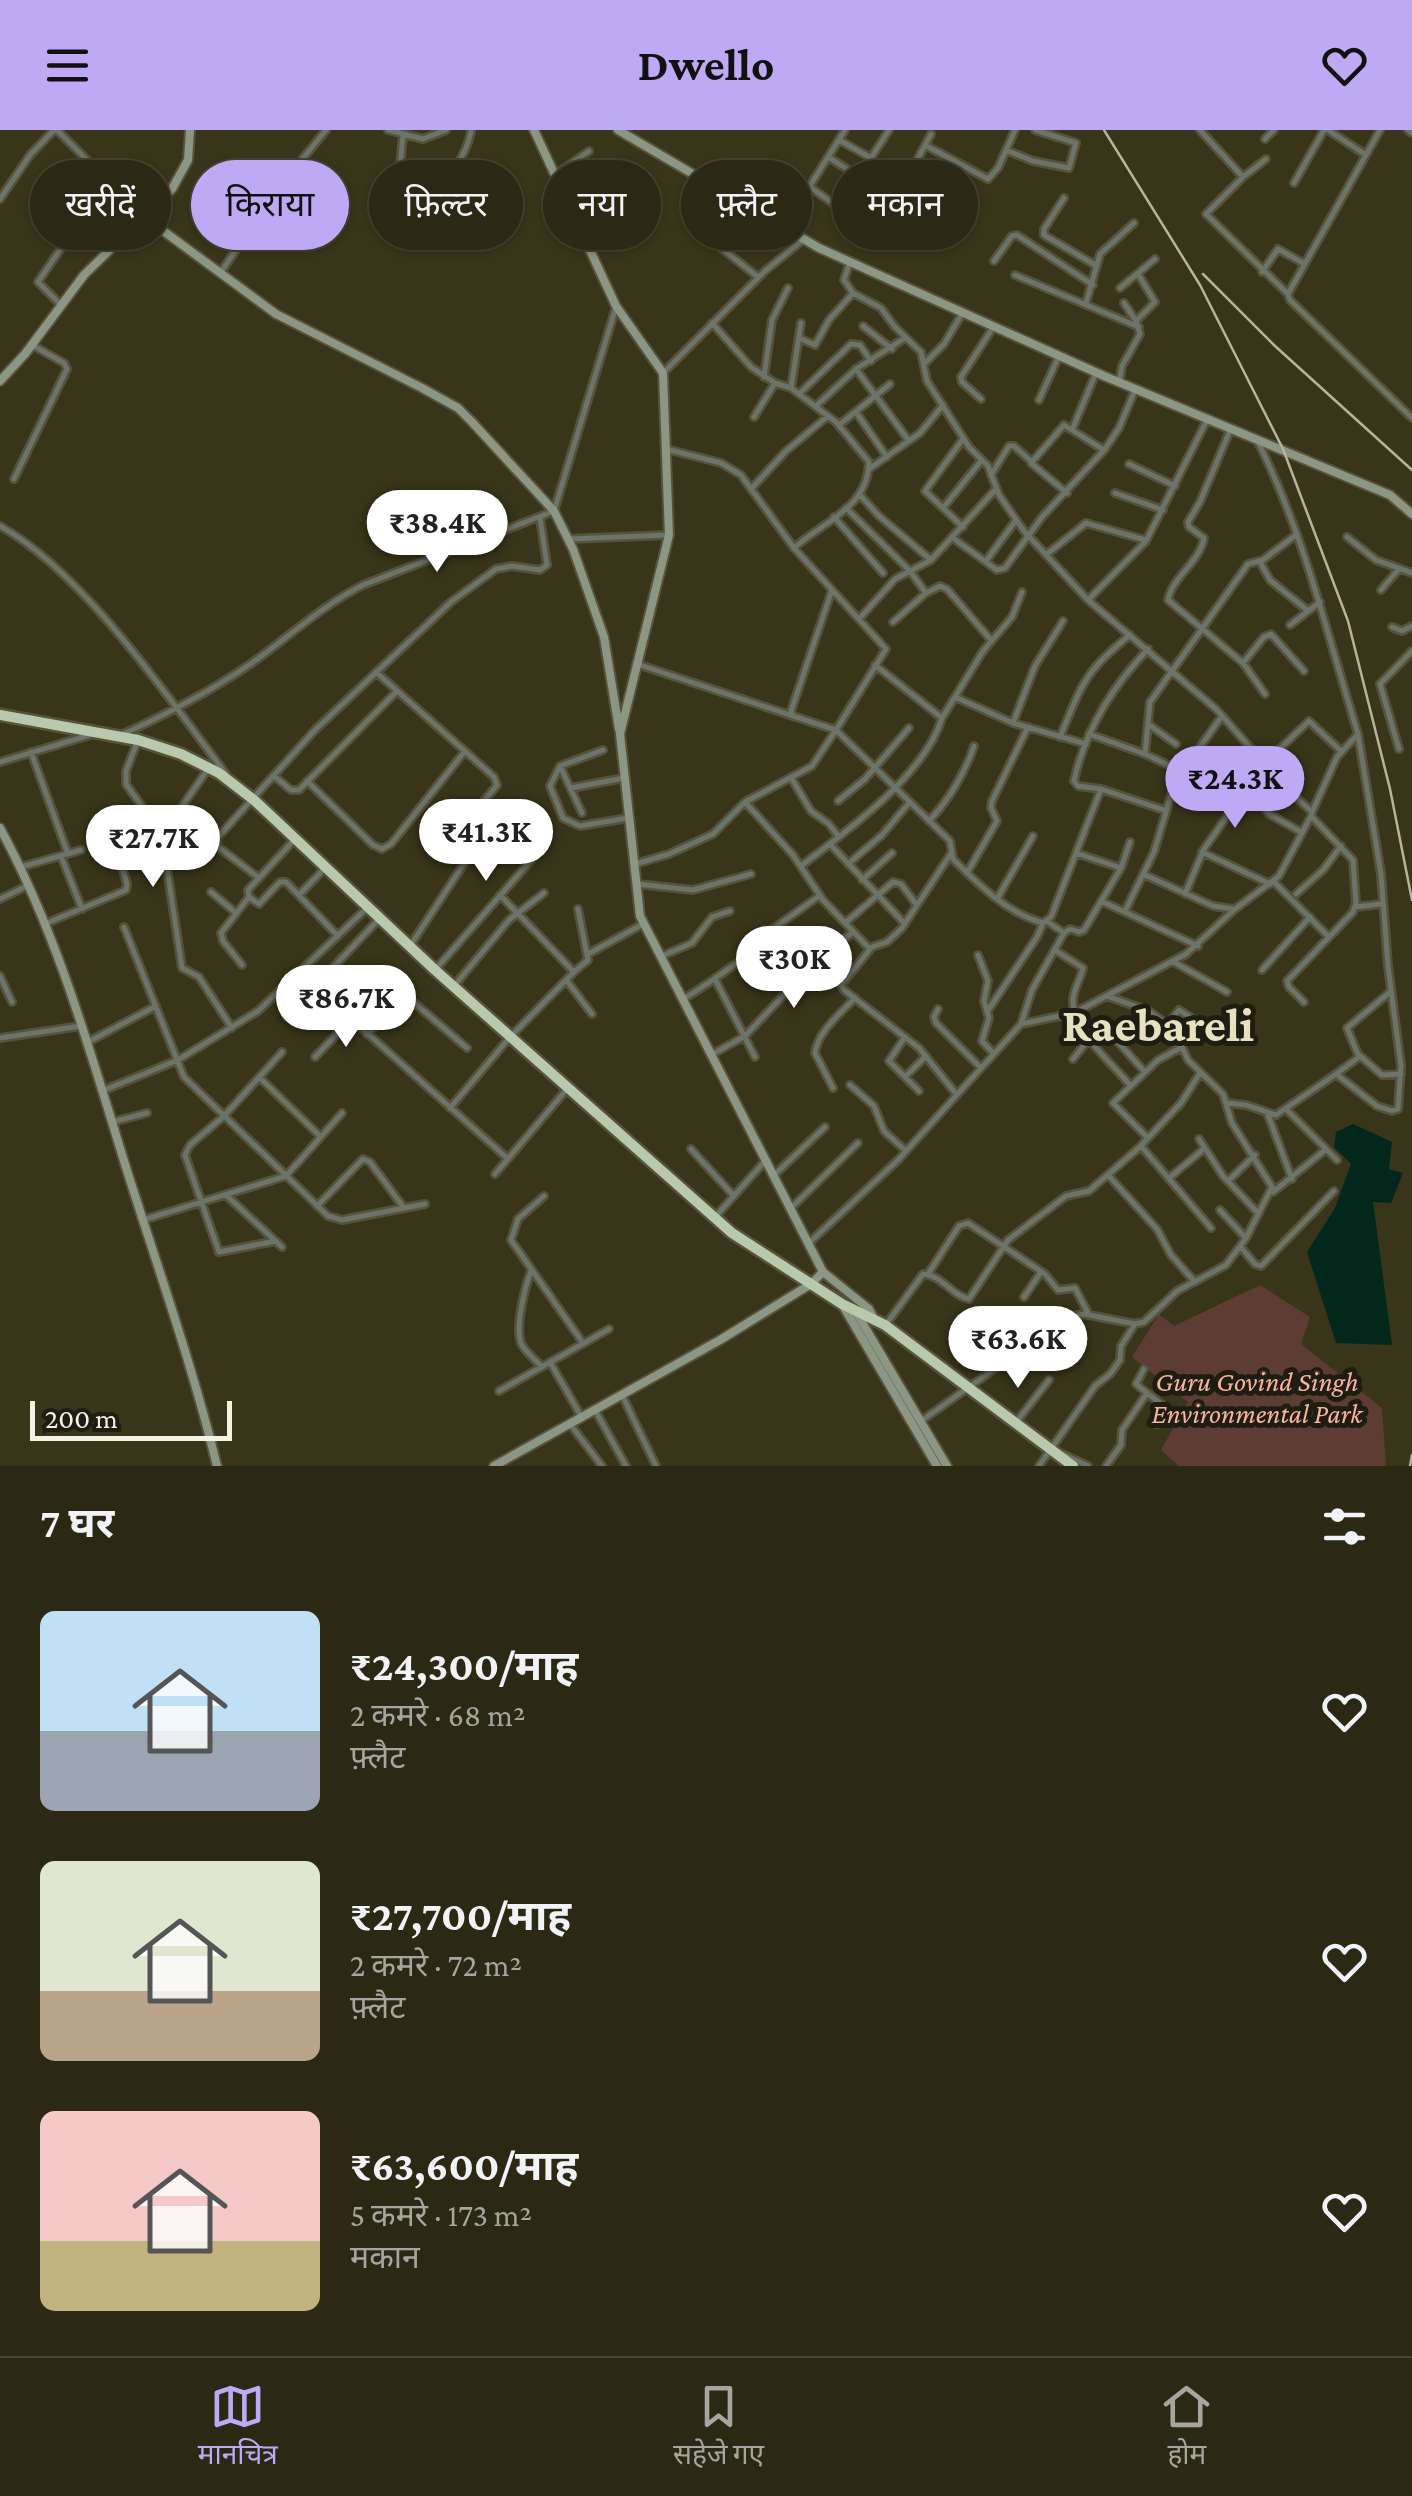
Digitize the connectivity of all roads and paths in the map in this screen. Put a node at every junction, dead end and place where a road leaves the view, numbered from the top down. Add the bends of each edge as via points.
1 (55, 130) edge
2 (190, 130) edge
3 (326, 130) edge
4 (388, 130) edge
5 (446, 130) edge
6 (534, 130) edge
7 (618, 130) edge
8 (844, 130) edge
9 (889, 130) edge
10 (1015, 130) edge
11 (1034, 130) edge
12 (1200, 130) edge
13 (1274, 130) edge
14 (1326, 130) edge
15 (1380, 130) edge
16 (472, 131) edge
17 (930, 131) edge
18 (400, 133) edge
19 (1265, 139) dead end
20 (839, 140) junction
21 (926, 144) junction
22 (1006, 150) junction
23 (589, 151) dead end
24 (1366, 155) junction
25 (828, 157) junction
26 (1266, 159) dead end
27 (86, 160) edge
28 (401, 160) edge
29 (461, 160) edge
30 (548, 160) edge
31 (576, 160) edge
32 (917, 160) edge
33 (681, 167) edge
34 (1242, 178) junction
35 (1294, 183) dead end
36 (812, 184) edge
37 (812, 188) edge
38 (171, 190) edge
39 (0, 198) edge
40 (1064, 198) dead end
41 (1134, 223) dead end
42 (171, 237) edge
43 (812, 243) edge
44 (60, 250) edge
45 (110, 250) edge
46 (590, 250) edge
47 (723, 250) edge
48 (791, 250) edge
49 (1154, 259) dead end
50 (994, 261) dead end
51 (850, 262) junction
52 (1303, 263) junction
53 (1096, 266) junction
54 (1262, 272) junction
55 (220, 274) junction
56 (1015, 274) dead end
57 (1138, 274) junction
58 (758, 278) junction
59 (1093, 285) junction
60 (788, 288) dead end
61 (1120, 288) dead end
62 (853, 294) junction
63 (1288, 294) junction
64 (1124, 303) dead end
65 (1086, 304) junction
66 (62, 305) junction
67 (616, 306) junction
68 (963, 312) junction
69 (712, 323) junction
70 (802, 323) dead end
71 (1138, 324) junction
72 (864, 326) dead end
73 (994, 326) junction
74 (799, 338) junction
75 (906, 338) junction
76 (32, 345) junction
77 (892, 349) junction
78 (1059, 356) junction
79 (871, 361) junction
80 (924, 364) junction
81 (856, 369) junction
82 (663, 372) junction
83 (1096, 373) junction
84 (764, 377) junction
85 (0, 381) edge
86 (775, 383) junction
87 (1119, 383) junction
88 (890, 384) dead end
89 (791, 388) junction
90 (1135, 390) junction
91 (799, 394) junction
92 (875, 396) junction
93 (981, 399) dead end
94 (1039, 400) dead end
95 (942, 405) junction
96 (816, 406) junction
97 (856, 412) junction
98 (828, 416) junction
99 (754, 417) dead end
100 (1208, 418) junction
101 (1412, 418) edge
102 (839, 425) junction
103 (1232, 428) junction
104 (1072, 430) junction
105 (1256, 437) junction
106 (963, 439) junction
107 (909, 441) junction
108 (666, 449) junction
109 (1104, 450) junction
110 (887, 457) junction
111 (981, 460) junction
112 (1031, 462) junction
113 (1129, 464) dead end
114 (869, 470) junction
115 (991, 474) junction
116 (14, 479) dead end
117 (1176, 486) junction
118 (996, 488) junction
119 (751, 490) junction
120 (1115, 492) dead end
121 (1066, 494) junction
122 (861, 496) junction
123 (846, 508) junction
124 (942, 508) junction
125 (1163, 510) junction
126 (554, 511) junction
127 (1412, 513) edge
128 (834, 517) junction
129 (540, 518) junction
130 (1016, 520) junction
131 (0, 526) edge
132 (963, 527) junction
133 (1298, 534) junction
134 (668, 535) junction
135 (1028, 535) junction
136 (1347, 537) dead end
137 (953, 538) junction
138 (566, 539) junction
139 (1146, 541) junction
140 (794, 548) junction
141 (1047, 554) junction
142 (931, 560) junction
143 (986, 561) junction
144 (1260, 562) junction
145 (910, 570) junction
146 (1398, 570) junction
147 (883, 572) dead end
148 (1412, 574) edge
149 (832, 590) junction
150 (1381, 590) dead end
151 (1022, 592) dead end
152 (926, 593) junction
153 (1088, 600) junction
154 (1320, 602) junction
155 (1307, 610) junction
156 (859, 619) junction
157 (1063, 620) dead end
158 (893, 622) dead end
159 (1290, 625) dead end
160 (1412, 626) edge
161 (1392, 627) dead end
162 (1204, 631) junction
163 (1130, 635) junction
164 (991, 640) junction
165 (1148, 649) junction
166 (1412, 651) edge
167 (1242, 663) junction
168 (637, 664) junction
169 (875, 665) junction
170 (1172, 670) junction
171 (1304, 671) dead end
172 (376, 672) junction
173 (397, 691) junction
174 (1266, 694) dead end
175 (955, 696) junction
176 (176, 708) junction
177 (0, 715) edge
178 (792, 716) junction
179 (1222, 716) junction
180 (942, 718) junction
181 (1013, 723) junction
182 (1148, 724) junction
183 (1028, 727) junction
184 (910, 728) dead end
185 (836, 730) junction
186 (98, 733) junction
187 (620, 734) junction
188 (1089, 734) junction
189 (1358, 734) junction
190 (1060, 736) junction
191 (118, 737) junction
192 (138, 740) junction
193 (1086, 744) junction
194 (1176, 744) dead end
195 (974, 746) dead end
196 (1399, 749) dead end
197 (603, 750) dead end
198 (1341, 750) junction
199 (466, 751) junction
200 (31, 752) junction
201 (1145, 754) junction
202 (0, 762) edge
203 (1264, 764) junction
204 (560, 766) junction
205 (210, 767) junction
206 (874, 768) junction
207 (1181, 771) junction
208 (274, 776) junction
209 (624, 778) junction
210 (792, 778) junction
211 (307, 781) junction
212 (233, 783) junction
213 (893, 787) junction
214 (571, 788) junction
215 (1100, 789) junction
216 (254, 800) junction
217 (485, 800) junction
218 (838, 801) dead end
219 (745, 802) junction
220 (910, 803) junction
221 (1164, 810) junction
222 (582, 812) dead end
223 (1311, 814) junction
224 (628, 818) junction
225 (929, 821) junction
226 (0, 828) edge
227 (1301, 832) junction
228 (162, 835) junction
229 (1032, 836) dead end
230 (839, 837) junction
231 (294, 840) junction
232 (1130, 842) dead end
233 (115, 844) dead end
234 (830, 844) junction
235 (1341, 846) junction
236 (81, 850) dead end
237 (1202, 852) junction
238 (892, 853) dead end
239 (1076, 853) junction
240 (65, 855) junction
241 (950, 855) junction
242 (848, 864) junction
243 (632, 865) junction
244 (21, 866) junction
245 (801, 866) junction
246 (1121, 868) junction
247 (324, 869) junction
248 (967, 873) junction
249 (752, 874) dead end
250 (1143, 874) junction
251 (259, 878) junction
252 (862, 880) junction
253 (634, 883) junction
254 (1272, 883) junction
255 (30, 884) junction
256 (211, 892) dead end
257 (544, 893) dead end
258 (877, 894) junction
259 (1186, 894) junction
260 (1296, 894) dead end
261 (299, 895) junction
262 (500, 895) junction
263 (819, 896) junction
264 (250, 897) junction
265 (0, 899) edge
266 (997, 899) junction
267 (1101, 901) junction
268 (916, 904) junction
269 (1383, 904) junction
270 (1355, 907) junction
271 (367, 908) junction
272 (82, 909) junction
273 (578, 909) dead end
274 (1235, 909) junction
275 (1125, 911) junction
276 (517, 912) junction
277 (730, 912) dead end
278 (236, 914) junction
279 (1310, 917) junction
280 (379, 919) junction
281 (1045, 922) junction
282 (46, 923) junction
283 (845, 923) junction
284 (643, 924) junction
285 (906, 924) junction
286 (124, 927) dead end
287 (770, 931) dead end
288 (853, 932) junction
289 (1064, 933) junction
290 (338, 936) junction
291 (1330, 936) junction
292 (409, 946) junction
293 (1198, 946) junction
294 (760, 949) dead end
295 (870, 949) junction
296 (1055, 950) junction
297 (588, 954) junction
298 (978, 955) dead end
299 (659, 957) junction
300 (1172, 962) junction
301 (242, 965) dead end
302 (435, 970) junction
303 (1262, 970) dead end
304 (574, 972) junction
305 (0, 976) edge
306 (384, 977) dead end
307 (715, 978) junction
308 (566, 980) junction
309 (454, 986) junction
310 (1227, 992) dead end
311 (1390, 992) junction
312 (404, 994) junction
313 (1107, 996) junction
314 (854, 998) junction
315 (681, 1000) junction
316 (12, 1002) dead end
317 (1304, 1002) dead end
318 (156, 1006) junction
319 (938, 1009) dead end
320 (987, 1012) junction
321 (592, 1014) dead end
322 (1074, 1014) junction
323 (351, 1019) junction
324 (1021, 1024) junction
325 (1168, 1024) junction
326 (81, 1026) junction
327 (232, 1028) junction
328 (1214, 1032) dead end
329 (367, 1034) junction
330 (744, 1036) junction
331 (510, 1037) junction
332 (905, 1037) junction
333 (0, 1038) edge
334 (1090, 1038) junction
335 (1115, 1039) dead end
336 (86, 1043) junction
337 (1182, 1047) junction
338 (467, 1048) dead end
339 (282, 1052) dead end
340 (994, 1054) junction
341 (1359, 1055) junction
342 (711, 1056) junction
343 (755, 1056) dead end
344 (926, 1056) junction
345 (315, 1057) dead end
346 (1074, 1059) dead end
347 (178, 1060) junction
348 (982, 1068) junction
349 (1145, 1072) junction
350 (1200, 1073) junction
351 (1336, 1074) junction
352 (1401, 1074) junction
353 (905, 1077) junction
354 (259, 1078) junction
355 (850, 1085) dead end
356 (1130, 1085) junction
357 (834, 1088) dead end
358 (567, 1089) junction
359 (102, 1091) junction
360 (919, 1091) dead end
361 (957, 1095) junction
362 (1226, 1103) junction
363 (450, 1108) junction
364 (1287, 1110) junction
365 (147, 1113) dead end
366 (342, 1113) dead end
367 (1268, 1115) junction
368 (224, 1116) junction
369 (112, 1122) junction
370 (825, 1127) dead end
371 (321, 1136) junction
372 (1148, 1138) junction
373 (1199, 1138) dead end
374 (858, 1143) dead end
375 (1140, 1146) junction
376 (1205, 1148) junction
377 (690, 1149) dead end
378 (1325, 1150) junction
379 (906, 1151) junction
380 (1255, 1155) junction
381 (508, 1159) junction
382 (766, 1160) junction
383 (1337, 1160) dead end
384 (496, 1174) dead end
385 (1108, 1174) junction
386 (774, 1175) junction
387 (286, 1176) junction
388 (1169, 1179) junction
389 (1292, 1180) junction
390 (1228, 1181) junction
391 (1334, 1191) dead end
392 (226, 1194) junction
393 (732, 1194) junction
394 (1270, 1194) junction
395 (544, 1196) dead end
396 (201, 1202) junction
397 (425, 1204) dead end
398 (317, 1206) junction
399 (404, 1208) junction
400 (791, 1208) junction
401 (1220, 1210) dead end
402 (1257, 1212) junction
403 (714, 1218) junction
404 (143, 1220) junction
405 (1212, 1228) dead end
406 (1246, 1238) junction
407 (276, 1241) junction
408 (809, 1242) junction
409 (1003, 1245) junction
410 (1240, 1246) junction
411 (282, 1247) dead end
412 (531, 1271) junction
413 (822, 1272) junction
414 (1041, 1272) junction
415 (928, 1274) junction
416 (1194, 1282) junction
417 (811, 1284) junction
418 (1024, 1297) dead end
419 (848, 1306) junction
420 (1089, 1315) junction
421 (874, 1318) junction
422 (1135, 1324) junction
423 (885, 1325) junction
424 (609, 1329) dead end
425 (584, 1343) junction
426 (550, 1362) junction
427 (542, 1366) junction
428 (1144, 1369) dead end
429 (1049, 1380) dead end
430 (968, 1388) junction
431 (499, 1391) dead end
432 (1148, 1393) junction
433 (622, 1395) junction
434 (595, 1410) junction
435 (582, 1418) junction
436 (920, 1421) junction
437 (1016, 1423) junction
438 (570, 1424) junction
439 (1156, 1424) dead end
440 (1052, 1451) junction
441 (217, 1466) edge
442 (494, 1466) edge
443 (602, 1466) edge
444 (626, 1466) edge
445 (656, 1466) edge
446 (937, 1466) edge
447 (947, 1466) edge
448 (1039, 1466) edge
449 (1064, 1466) edge
450 (1073, 1466) edge
451 (1088, 1466) edge
452 (1106, 1466) edge

1 - 27 street
1 - 39 street
2 - 38 street via 191,149
3 - 55 street
4 - 18 street
5 - 18 street via 426,139
6 - 30 street
7 - 33 street
8 - 20 street
9 - 20 street via 871,158
10 - 22 street
11 - 22 street via 1076,144 1069,168
12 - 34 street
13 - 19 street
14 - 24 street
14 - 35 street
15 - 24 street
16 - 29 street
17 - 21 street
18 - 28 street
20 - 25 street
21 - 22 street via 988,179
21 - 32 street
23 - 31 street
24 - 52 street
25 - 36 street
25 - 37 street via 873,185 844,212
26 - 34 street
34 - 54 street via 1206,214
40 - 53 street via 1044,234
41 - 53 street
42 - 55 street
43 - 51 street
44 - 66 street via 38,282
45 - 66 street
46 - 67 street
47 - 58 street
48 - 58 street
49 - 57 street
50 - 59 street via 1017,235
51 - 62 street via 844,280
51 - 68 street
52 - 54 street via 1278,249
52 - 63 street
53 - 59 street
54 - 63 street
55 - 126 street via 295,326 458,408
56 - 65 street
57 - 61 street
57 - 71 street via 1156,302
58 - 69 street
59 - 65 street
60 - 84 street via 772,320
62 - 74 street via 815,346
62 - 75 street via 881,308
63 - 101 street
64 - 71 street
65 - 71 street
66 - 76 street
67 - 82 street
67 - 126 street
68 - 73 street
68 - 80 street
69 - 82 street
69 - 84 street
70 - 74 street
71 - 87 street
72 - 77 street
73 - 78 street
73 - 93 street via 961,377
74 - 89 street
75 - 77 street
75 - 80 street
76 - 85 street
76 - 116 street via 67,370
77 - 79 street
78 - 83 street
78 - 94 street
79 - 81 street
79 - 91 street via 860,345 851,344
80 - 95 street via 926,381
81 - 92 street
81 - 96 street
82 - 108 street
83 - 87 street
83 - 104 street
84 - 86 street
86 - 89 street
86 - 99 street
87 - 90 street
88 - 92 street
89 - 91 street
90 - 100 street
90 - 109 street
91 - 96 street
92 - 97 street
92 - 107 street
95 - 106 street
95 - 107 street
96 - 98 street
97 - 102 street
97 - 110 street
98 - 102 street
98 - 119 street
100 - 103 street
100 - 117 street
102 - 114 street via 866,456
103 - 105 street
103 - 162 street via 1188,522 1204,544 1168,596
104 - 109 street
104 - 112 street via 1062,426
105 - 127 street via 1390,495
105 - 133 street
106 - 111 street
106 - 124 street via 925,488
107 - 110 street
108 - 119 street via 728,466
108 - 134 street
109 - 121 street
110 - 114 street
111 - 115 street
111 - 124 street
112 - 115 street via 1011,445
112 - 121 street
113 - 117 street
114 - 122 street
115 - 118 street
117 - 125 street
118 - 130 street
118 - 132 street
119 - 140 street
120 - 125 street
121 - 135 street
122 - 123 street
122 - 142 street
123 - 128 street
123 - 145 street
124 - 132 street
125 - 139 street
126 - 129 street
126 - 138 street
128 - 140 street
128 - 147 street
129 - 172 street via 547,566 496,569
129 - 176 street via 333,600 249,665
130 - 135 street
130 - 143 street
131 - 176 street via 84,598
132 - 137 street
133 - 144 street
133 - 154 street
134 - 138 street
134 - 168 street
135 - 141 street
135 - 143 street via 1002,571
136 - 146 street
137 - 142 street
137 - 143 street
138 - 187 street via 604,638
139 - 141 street via 1086,523
139 - 153 street
140 - 149 street
141 - 153 street
142 - 145 street
144 - 155 street via 1270,580
144 - 162 street via 1246,568
145 - 152 street
145 - 156 street
146 - 148 street
146 - 150 street
149 - 156 street
149 - 178 street
151 - 164 street via 1012,617
152 - 158 street
152 - 164 street via 947,589
153 - 163 street
154 - 155 street
154 - 189 street
155 - 159 street
156 - 169 street via 886,649
157 - 181 street via 1035,666
160 - 161 street
162 - 167 street
162 - 170 street
163 - 165 street
163 - 190 street via 1086,676
164 - 175 street
165 - 170 street
165 - 188 street
166 - 196 street via 1380,684
167 - 171 street via 1271,634
167 - 174 street
168 - 178 street
168 - 187 street
169 - 180 street
169 - 185 street
170 - 179 street
170 - 182 street via 1150,702
172 - 173 street
172 - 208 street
173 - 199 street
173 - 211 street
175 - 180 street
175 - 181 street
176 - 191 street
176 - 212 street
177 - 186 highway
178 - 185 street
179 - 203 street
179 - 207 street
180 - 213 street via 931,744
181 - 183 street
182 - 194 street
182 - 201 street
183 - 190 street
183 - 248 street via 992,801 997,821
184 - 206 street
185 - 206 street
185 - 210 street via 812,766
186 - 191 highway
186 - 200 street
187 - 209 street
188 - 193 street
188 - 201 street
189 - 198 street
189 - 269 street
190 - 193 street
191 - 192 highway
192 - 205 highway
192 - 228 street via 126,784
193 - 215 street via 1074,782
195 - 225 street via 966,770
197 - 204 street
198 - 203 street via 1309,721
198 - 223 street
199 - 211 street via 386,848 373,844
199 - 217 street via 497,781
200 - 202 street
200 - 240 street
201 - 207 street
203 - 223 street
204 - 214 street
204 - 224 street via 550,786 563,818 580,826
205 - 212 highway
205 - 228 street
206 - 213 street
206 - 218 street
207 - 221 street
208 - 211 street via 295,792
208 - 216 street
209 - 214 street
209 - 224 street
210 - 219 street
210 - 230 street via 811,811
212 - 216 highway
213 - 220 street
213 - 230 street
214 - 222 street
215 - 221 street
215 - 239 street
216 - 231 highway
216 - 251 street via 216,843
217 - 262 street via 534,854
217 - 292 street via 475,815 484,833
219 - 243 street via 713,834
219 - 245 street
220 - 225 street
220 - 242 street
221 - 250 street
223 - 227 street
223 - 235 street
224 - 243 street
225 - 241 street via 952,842
226 - 244 street
227 - 237 street via 1246,790
227 - 254 street
228 - 327 street via 182,968 199,977
229 - 266 street
230 - 234 street
231 - 247 highway
231 - 251 street
232 - 246 street
233 - 272 street via 126,890
234 - 242 street
234 - 245 street
235 - 260 street
235 - 270 street via 1353,860
236 - 240 street
237 - 254 street
237 - 259 street
238 - 252 street
239 - 246 street
239 - 281 street
240 - 244 street
240 - 272 street
241 - 248 street
241 - 268 street
242 - 252 street
243 - 253 street
244 - 255 street
245 - 263 street
246 - 267 street
247 - 261 street
247 - 271 highway
248 - 266 street
249 - 253 street via 693,890
250 - 259 street
250 - 275 street
251 - 264 street
252 - 258 street
253 - 284 street
254 - 274 street
254 - 279 street
255 - 265 street
255 - 282 street
256 - 278 street
257 - 276 street
258 - 268 street via 896,882
258 - 283 street
258 - 285 street
259 - 274 street
261 - 264 street via 283,881 259,904
261 - 290 street
262 - 276 street
262 - 302 street
263 - 283 street
263 - 287 street
264 - 278 street
266 - 281 street
267 - 275 street
267 - 289 street via 1082,931
268 - 285 street
269 - 270 street
269 - 311 street
270 - 291 street
271 - 280 highway
271 - 290 street
272 - 282 street
273 - 297 street
274 - 293 street
275 - 293 street
276 - 304 street
276 - 309 street
277 - 299 street via 712,917 692,943
278 - 301 street via 221,937
279 - 291 street
279 - 303 street
280 - 292 highway
280 - 323 street via 319,985
281 - 289 street
281 - 320 street
282 - 326 street
283 - 288 street
284 - 297 street
284 - 299 street
285 - 295 street
286 - 318 street
288 - 295 street
288 - 330 street
289 - 296 street
290 - 327 street
291 - 317 street via 1287,981
292 - 302 highway
293 - 300 street
294 - 307 street
295 - 314 street via 842,980
296 - 322 street via 1083,968
296 - 324 street
297 - 304 street via 587,964
298 - 320 street via 987,977
299 - 315 street
300 - 310 street
300 - 313 street
302 - 309 highway
304 - 308 street
305 - 316 street
306 - 312 street
307 - 315 street
307 - 330 street
308 - 321 street
308 - 331 street
309 - 331 highway
311 - 341 street via 1347,1028
311 - 352 street
312 - 329 street
312 - 338 street
313 - 322 street
313 - 325 street
314 - 332 street
314 - 357 street via 815,1048
315 - 342 street
318 - 336 street
318 - 347 street
319 - 348 street via 936,1023
320 - 340 street via 982,1041
322 - 324 street
322 - 334 street
323 - 329 street
323 - 345 street
324 - 340 street
325 - 328 street via 1178,1010
325 - 337 street
326 - 333 street
326 - 336 street
327 - 347 street
329 - 363 street
330 - 342 street
330 - 343 street
331 - 358 highway
331 - 363 street
332 - 344 street
332 - 353 street via 889,1058
334 - 346 street
334 - 356 street
335 - 349 street
336 - 359 street
337 - 349 street
337 - 350 street
339 - 354 street
340 - 348 street
341 - 351 street
341 - 352 street via 1382,1075
342 - 382 street
344 - 353 street
344 - 361 street
347 - 359 street
347 - 368 street via 190,1084
348 - 361 street
349 - 356 street
350 - 362 street
350 - 372 street
351 - 352 street via 1392,1111 1400,1102
351 - 364 street
353 - 360 street
354 - 368 street
354 - 371 street
355 - 379 street
356 - 372 street via 1113,1106
358 - 381 street
358 - 403 highway
359 - 369 street
361 - 379 street
362 - 367 street
362 - 380 street
363 - 381 street
364 - 367 street
364 - 378 street
365 - 369 street
366 - 371 street
367 - 389 street
368 - 387 street
368 - 396 street via 185,1155
369 - 404 street
370 - 386 street
371 - 387 street
372 - 375 street
373 - 376 street
374 - 400 street
375 - 385 street
375 - 388 street
376 - 388 street
376 - 390 street
377 - 393 street
378 - 383 street
378 - 389 street
379 - 408 street
380 - 390 street
380 - 394 street via 1272,1183
381 - 384 street
382 - 386 street
382 - 393 street
385 - 409 street via 1086,1193 1066,1196
385 - 416 street
386 - 400 street
387 - 392 street
387 - 398 street
388 - 405 street
389 - 394 street
390 - 402 street
391 - 410 street via 1261,1266
392 - 396 street
392 - 407 street
393 - 403 street
394 - 402 street
395 - 412 street via 512,1228 511,1240
396 - 404 street
396 - 407 street via 219,1252
397 - 399 street
398 - 399 street via 342,1220
398 - 399 street via 363,1159
400 - 408 street
401 - 406 street
402 - 406 street
403 - 417 highway
404 - 441 street
406 - 410 street
407 - 411 street
408 - 413 street
409 - 414 street
409 - 415 street via 962,1223
409 - 415 street via 969,1299
410 - 416 street via 1226,1265
412 - 425 street
412 - 427 street via 520,1338
413 - 417 street
413 - 421 street
414 - 418 street
414 - 420 street via 1058,1290 1074,1288
415 - 423 street
416 - 422 street
417 - 419 highway
417 - 433 street
419 - 421 highway
419 - 436 street
419 - 446 street
420 - 422 street
420 - 430 street via 1060,1321
421 - 423 highway
422 - 440 street via 1120,1360
423 - 430 highway
424 - 425 street
425 - 426 street
426 - 427 street
426 - 435 street
427 - 431 street
428 - 432 street via 1136,1384
429 - 437 street
430 - 436 street
430 - 437 highway
432 - 439 street via 1165,1409
432 - 452 street
433 - 434 street
433 - 445 street
434 - 435 street
434 - 444 street
435 - 438 street
436 - 447 street
437 - 440 highway
438 - 442 street
438 - 443 street
440 - 448 street
440 - 449 street
440 - 450 highway
440 - 451 street

